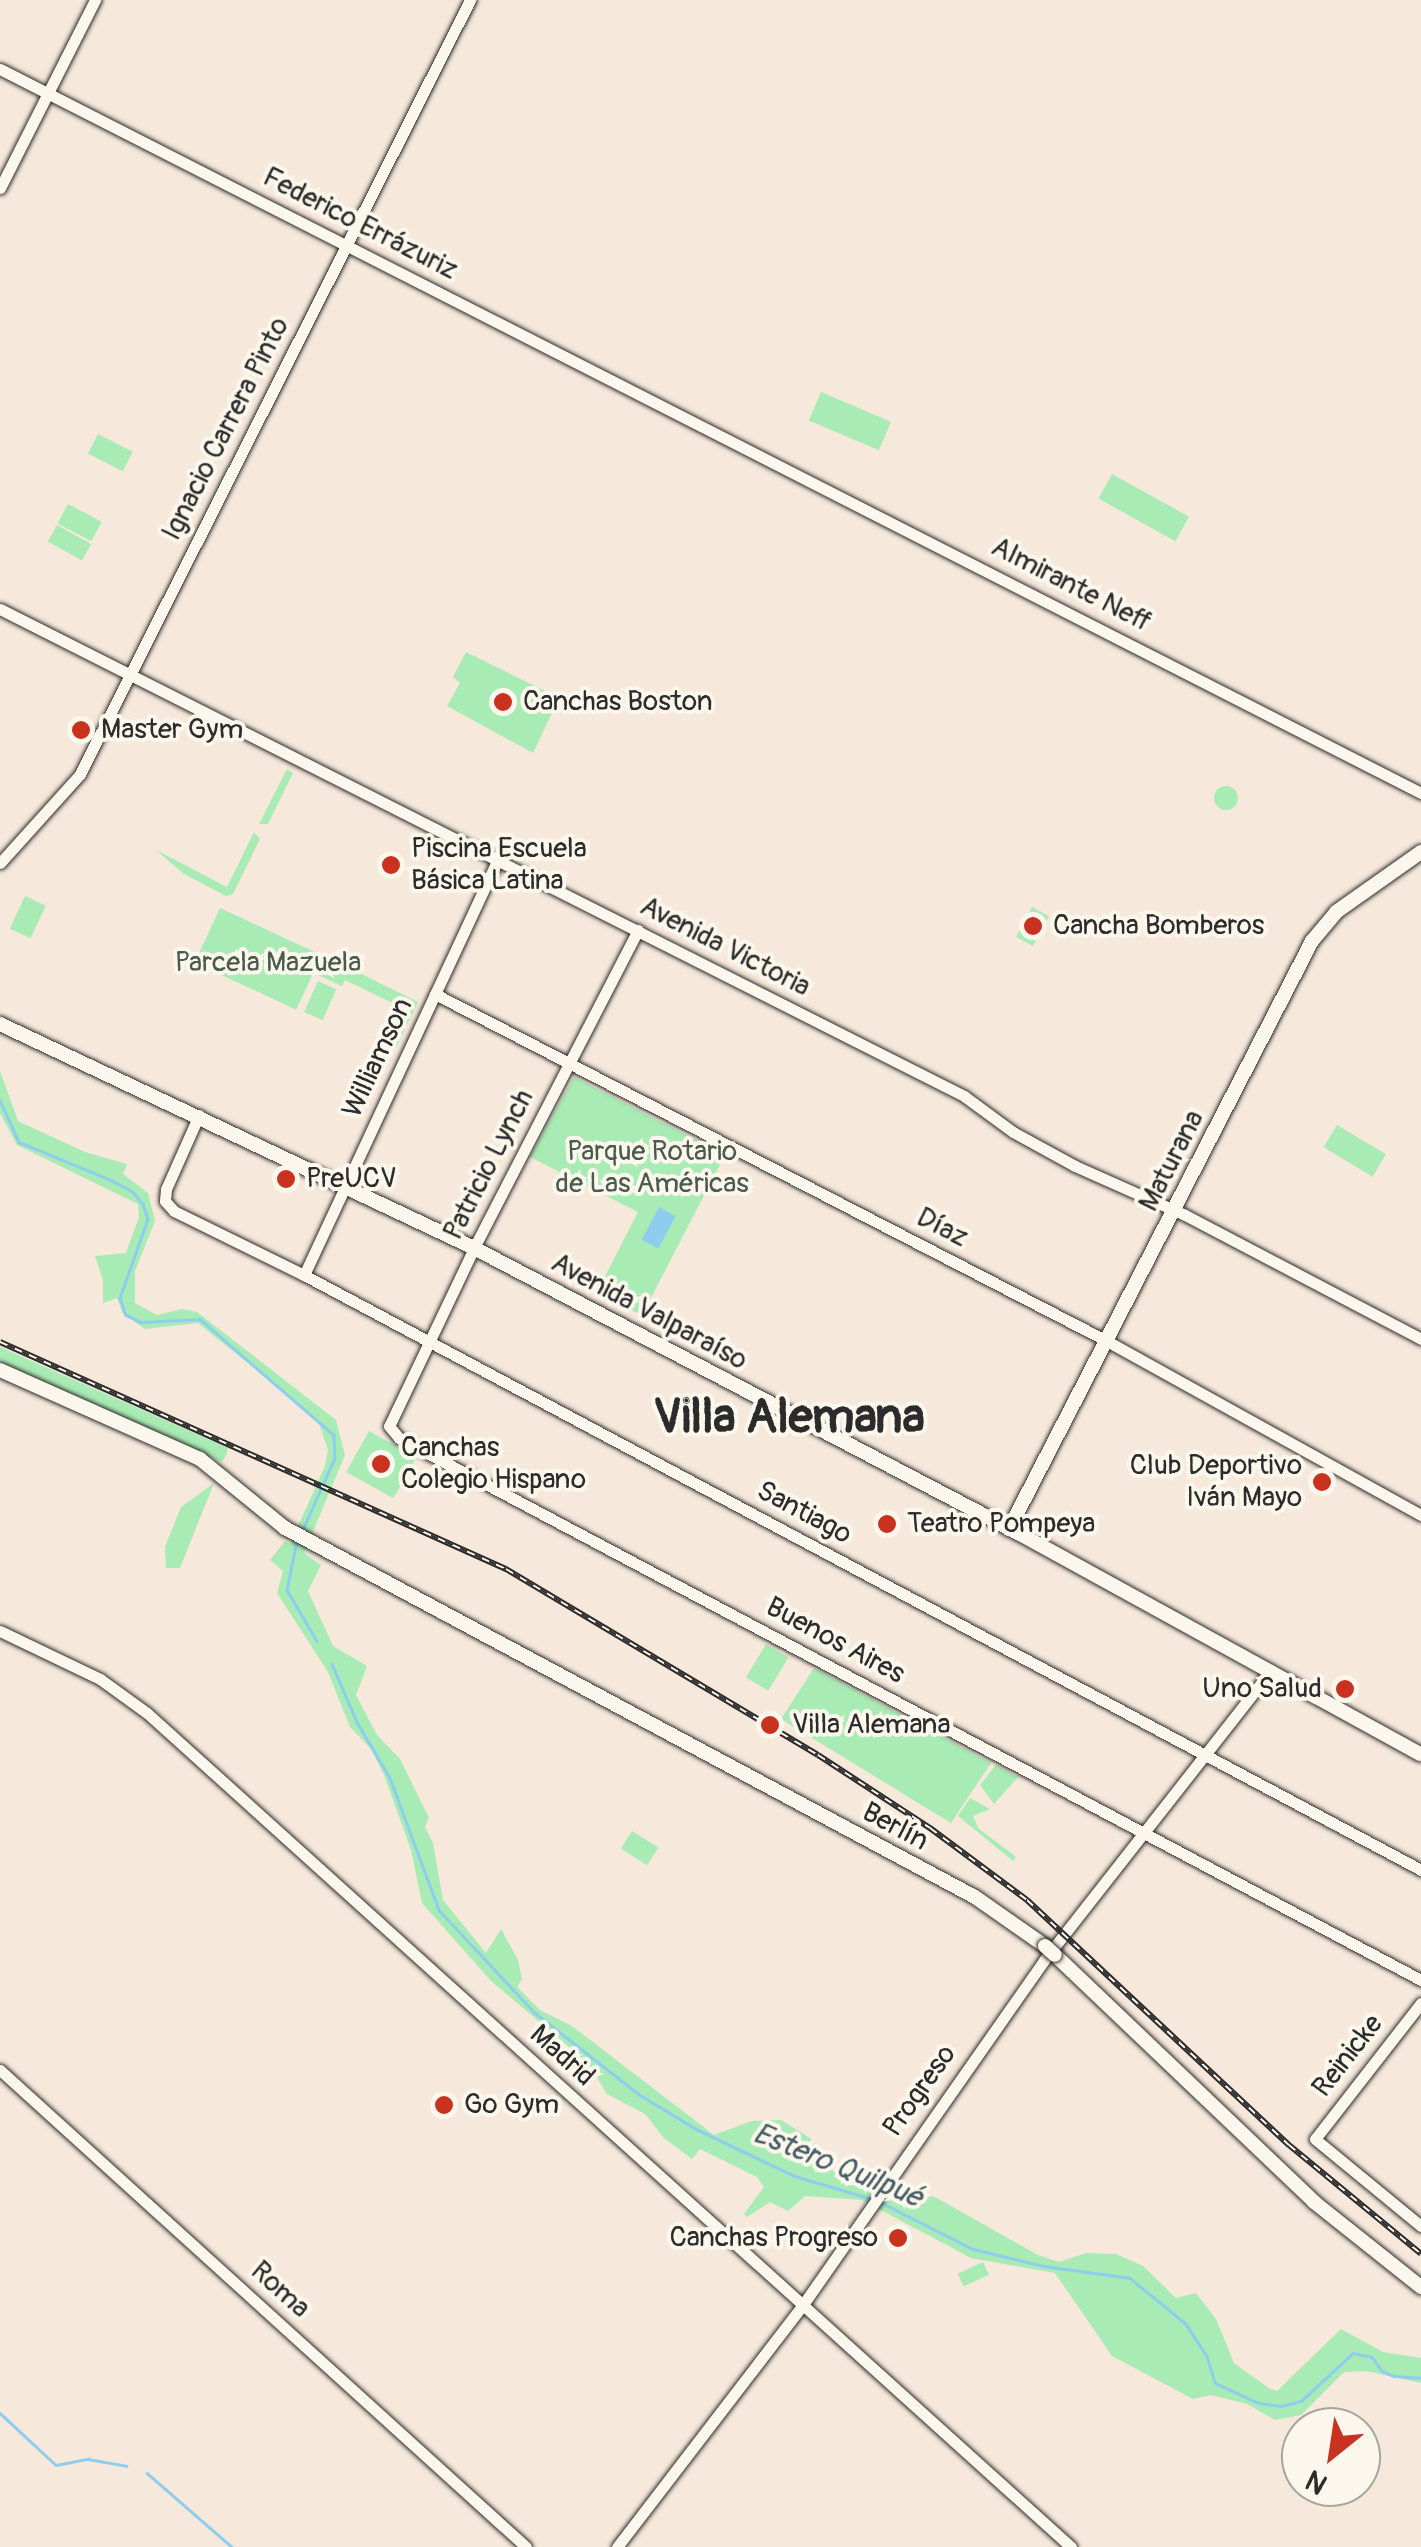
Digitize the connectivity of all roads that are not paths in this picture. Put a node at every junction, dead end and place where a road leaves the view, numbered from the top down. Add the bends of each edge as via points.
1 (95, 0) edge
2 (470, 0) edge
3 (0, 70) edge
4 (48, 94) junction
5 (0, 188) edge
6 (347, 245) junction
7 (697, 423) joint
8 (0, 609) edge
9 (131, 675) junction
10 (1421, 793) edge
11 (1421, 852) edge
12 (497, 861) junction
13 (0, 863) edge
14 (638, 930) junction
15 (435, 994) junction
16 (0, 1024) edge
17 (569, 1064) junction
18 (199, 1115) junction
19 (346, 1184) junction
20 (1174, 1210) junction
21 (474, 1248) junction
22 (304, 1275) junction
23 (1421, 1339) edge
24 (1107, 1341) junction
25 (428, 1342) junction
26 (0, 1370) edge
27 (389, 1426) joint
28 (1421, 1515) edge
29 (1009, 1529) junction
30 (0, 1632) edge
31 (1271, 1670) junction
32 (1421, 1754) edge
33 (1206, 1756) junction
34 (1144, 1834) junction
35 (1421, 1870) edge
36 (1421, 1980) edge
37 (1421, 2003) edge
38 (0, 2070) edge
39 (1421, 2226) edge
40 (1421, 2287) edge
41 (802, 2306) junction
42 (526, 2547) edge
43 (617, 2547) edge
44 (1070, 2547) edge

1 - 4 street
2 - 6 street, Ignacio Carrera Pinto
3 - 4 street, Federico Errázuriz
4 - 5 street
4 - 6 street, Federico Errázuriz
6 - 7 street, Federico Errázuriz
6 - 9 street, Ignacio Carrera Pinto
7 - 10 street, Almirante Neff
8 - 9 street, Avenida Victoria
9 - 12 street, Avenida Victoria
9 - 13 street, Ignacio Carrera Pinto via 72,785
11 - 20 main road, Maturana via 1321,928
12 - 14 street, Avenida Victoria
12 - 15 street, Williamson
14 - 17 street, Patricio Lynch
14 - 20 street, Avenida Victoria via 964,1096 1075,1166
15 - 17 street, Díaz
15 - 19 street, Williamson
16 - 18 main road, Avenida Valparaíso
17 - 21 street, Patricio Lynch
17 - 24 street, Díaz
18 - 19 main road, Avenida Valparaíso
18 - 22 street, Santiago via 166,1201 174,1211
19 - 21 main road, Avenida Valparaíso
19 - 22 street, Williamson
20 - 23 street, Avenida Victoria
20 - 24 main road, Maturana
21 - 25 street, Patricio Lynch
21 - 29 main road, Avenida Valparaíso
22 - 25 street, Santiago
24 - 28 street, Díaz
24 - 29 main road, Maturana
25 - 27 street, Patricio Lynch
25 - 33 street, Santiago
26 - 40 main road, Berlín via 200,1458 285,1528 975,1897 1050,1950 1314,2202
27 - 34 street, Buenos Aires via 411,1444
29 - 31 main road, Avenida Valparaíso
30 - 41 street, Madrid via 100,1679 147,1713
31 - 32 main road, Avenida Valparaíso
31 - 33 street, Progreso
33 - 34 street, Progreso
33 - 35 street, Santiago
34 - 36 street, Buenos Aires
34 - 41 street, Progreso via 1044,1960
37 - 39 street, Reinicke via 1315,2139
38 - 42 street, Roma
41 - 43 street, Progreso
41 - 44 street, Madrid

